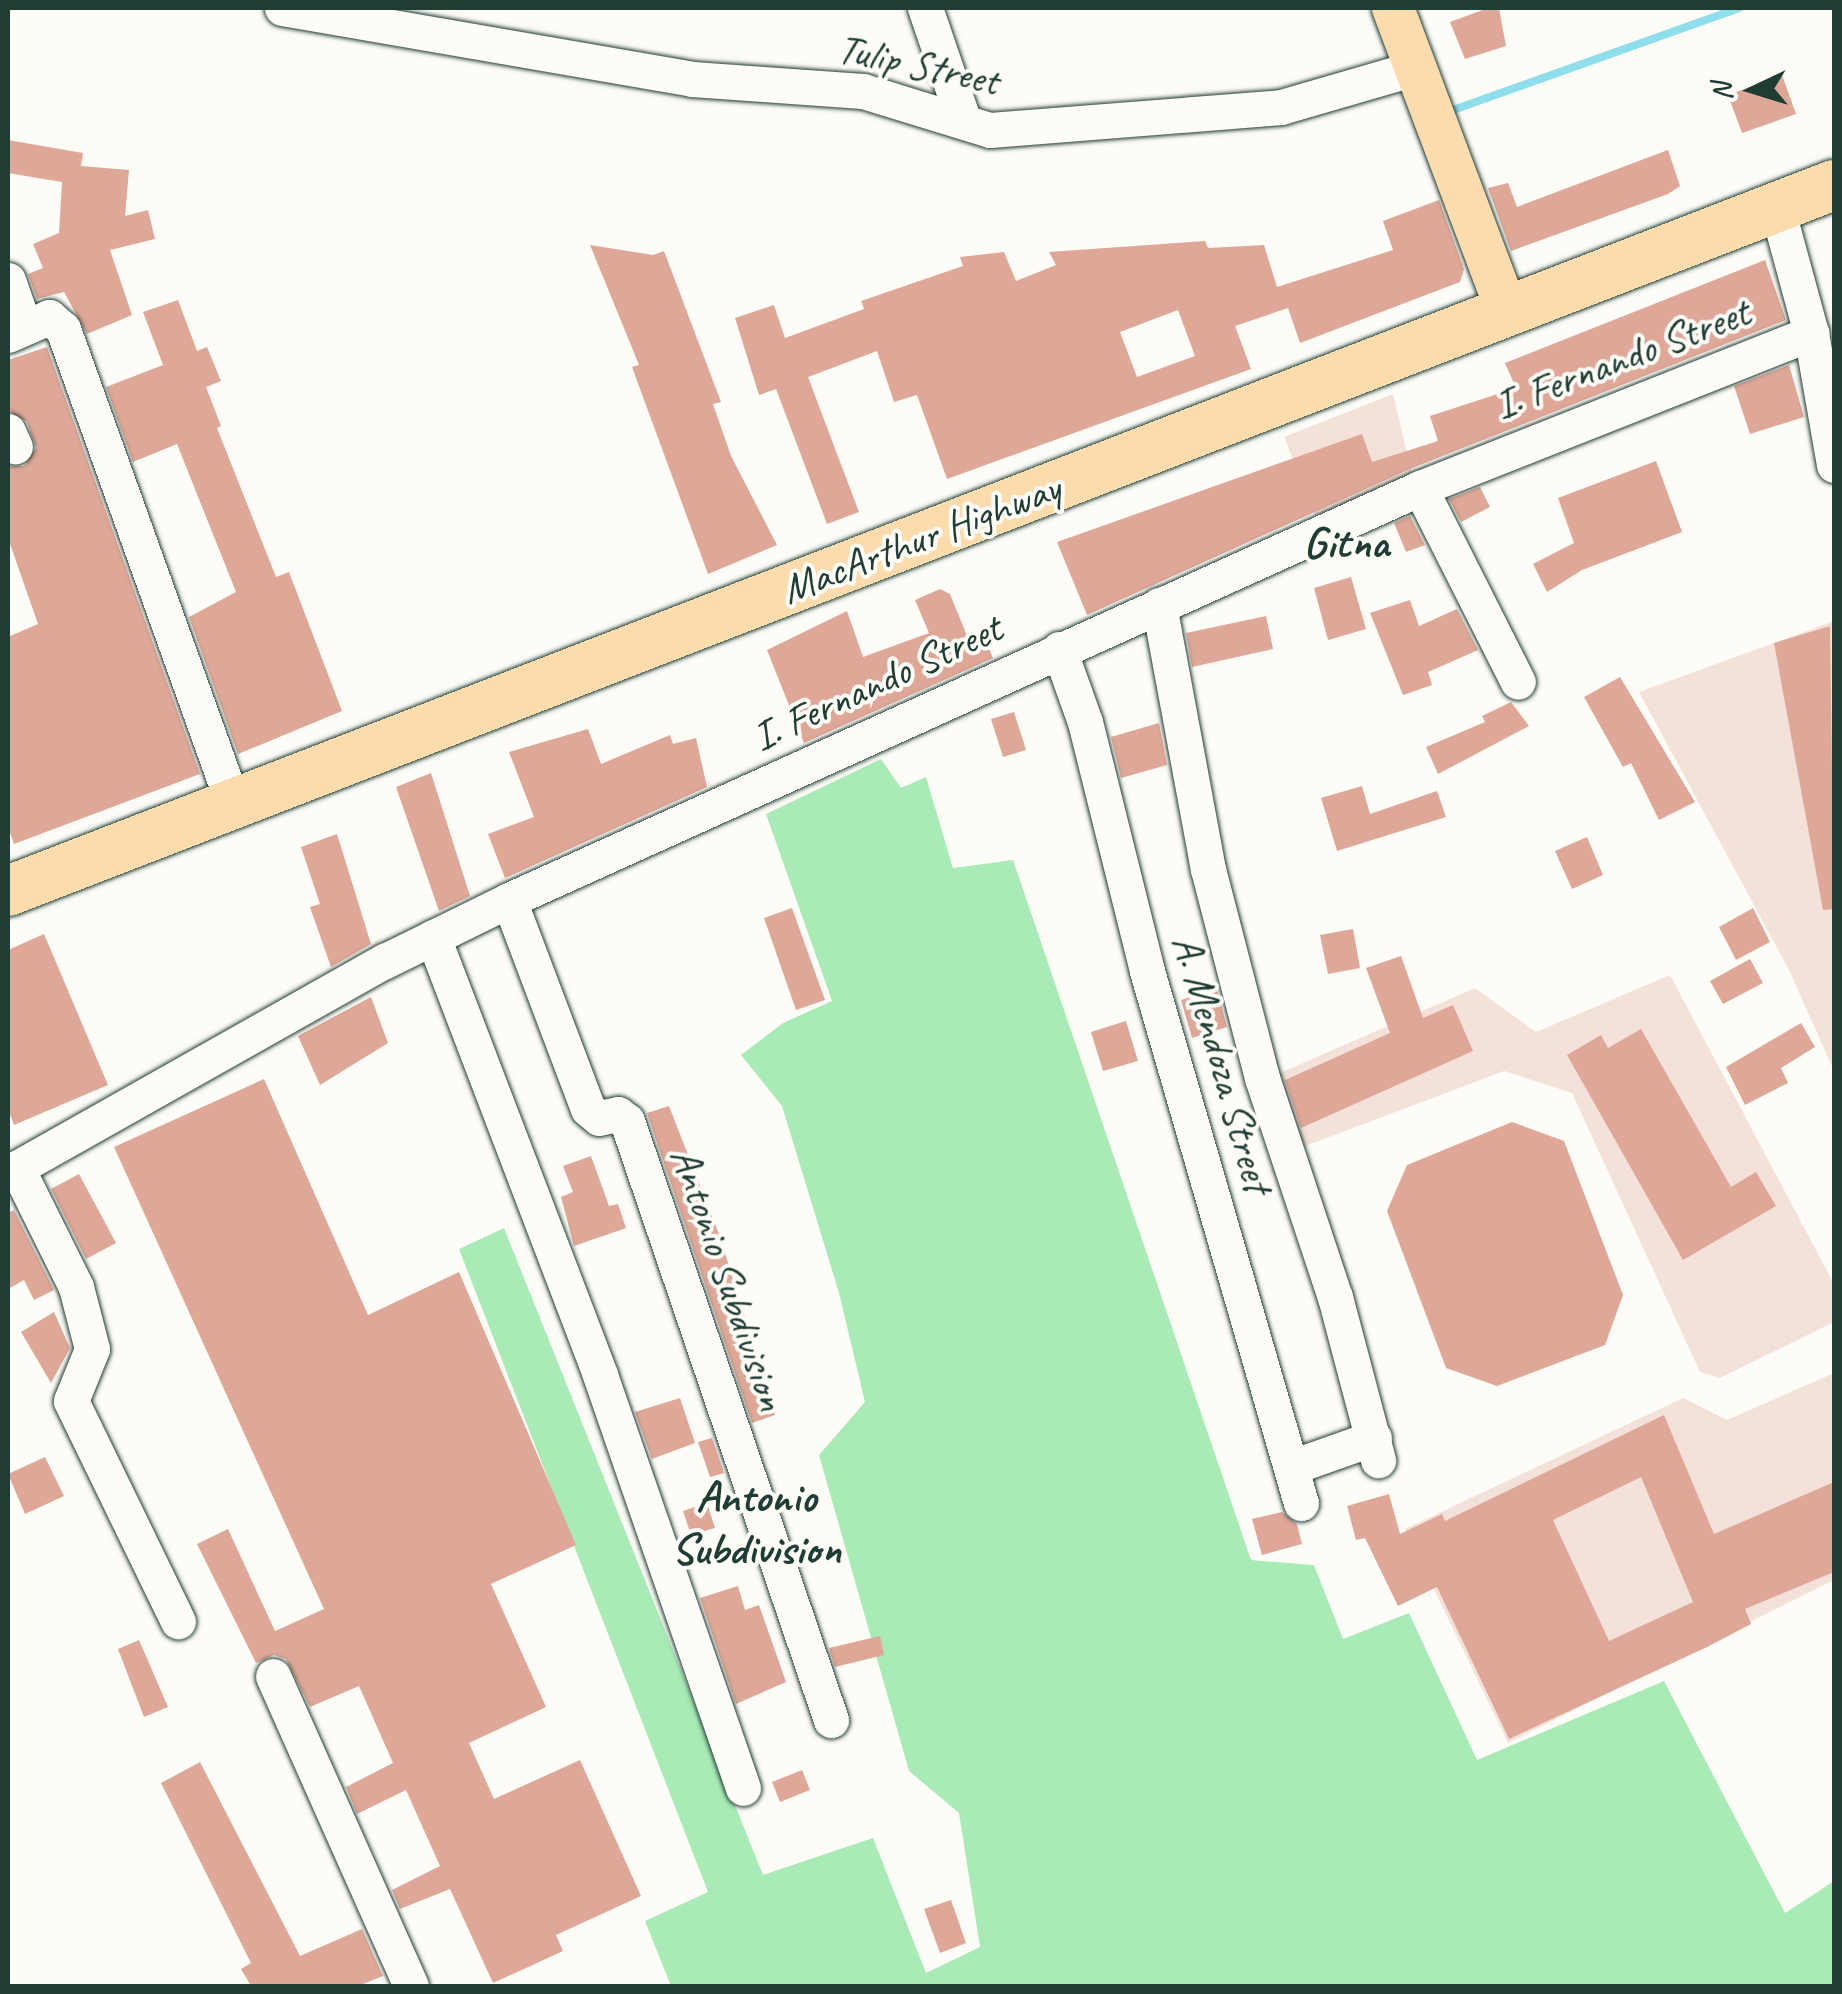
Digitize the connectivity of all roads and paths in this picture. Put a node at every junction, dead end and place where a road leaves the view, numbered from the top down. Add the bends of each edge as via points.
1 (282, 8) edge
2 (926, 8) edge
3 (1393, 8) edge
4 (400, 19) edge
5 (1414, 68) junction
6 (964, 122) junction
7 (1834, 185) edge
8 (1777, 208) junction
9 (8, 280) edge
10 (1508, 314) junction
11 (16, 330) edge
12 (1811, 333) junction
13 (1834, 464) edge
14 (1420, 488) junction
15 (1159, 605) junction
16 (1059, 649) junction
17 (1518, 682) dead end
18 (232, 801) junction
19 (8, 891) edge
20 (509, 900) junction
21 (433, 936) junction
22 (12, 1170) edge
23 (1292, 1467) junction
24 (1301, 1503) dead end
25 (178, 1621) dead end
26 (273, 1676) dead end
27 (831, 1720) dead end
28 (743, 1788) dead end
29 (410, 1986) edge

1 - 4 street, Tulip Street
2 - 6 street
3 - 5 main road
4 - 6 street, Tulip Street via 692,79 863,91
5 - 6 street, Tulip Street via 1320,99 1249,111 1068,128 990,130
5 - 10 main road
7 - 8 highway, MacArthur Highway
8 - 10 highway, MacArthur Highway
8 - 12 street
9 - 11 street
10 - 18 highway, MacArthur Highway
11 - 18 street via 49,317 63,328
12 - 13 street
12 - 14 street, I. Fernando Street
14 - 15 street, I. Fernando Street
14 - 17 street
15 - 16 street, I. Fernando Street
15 - 23 street via 1218,907 1262,1078 1376,1449
16 - 20 street, I. Fernando Street
16 - 23 street, A. Mendoza Street via 1085,722 1147,971
18 - 19 highway, MacArthur Highway
20 - 21 street, I. Fernando Street
20 - 27 street, Antonio Subdivision via 591,1114 618,1114 627,1121
21 - 22 street, I. Fernando Street
21 - 28 street via 600,1374
22 - 25 street via 76,1287 92,1350 71,1401
23 - 24 street, A. Mendoza Street
26 - 29 street

